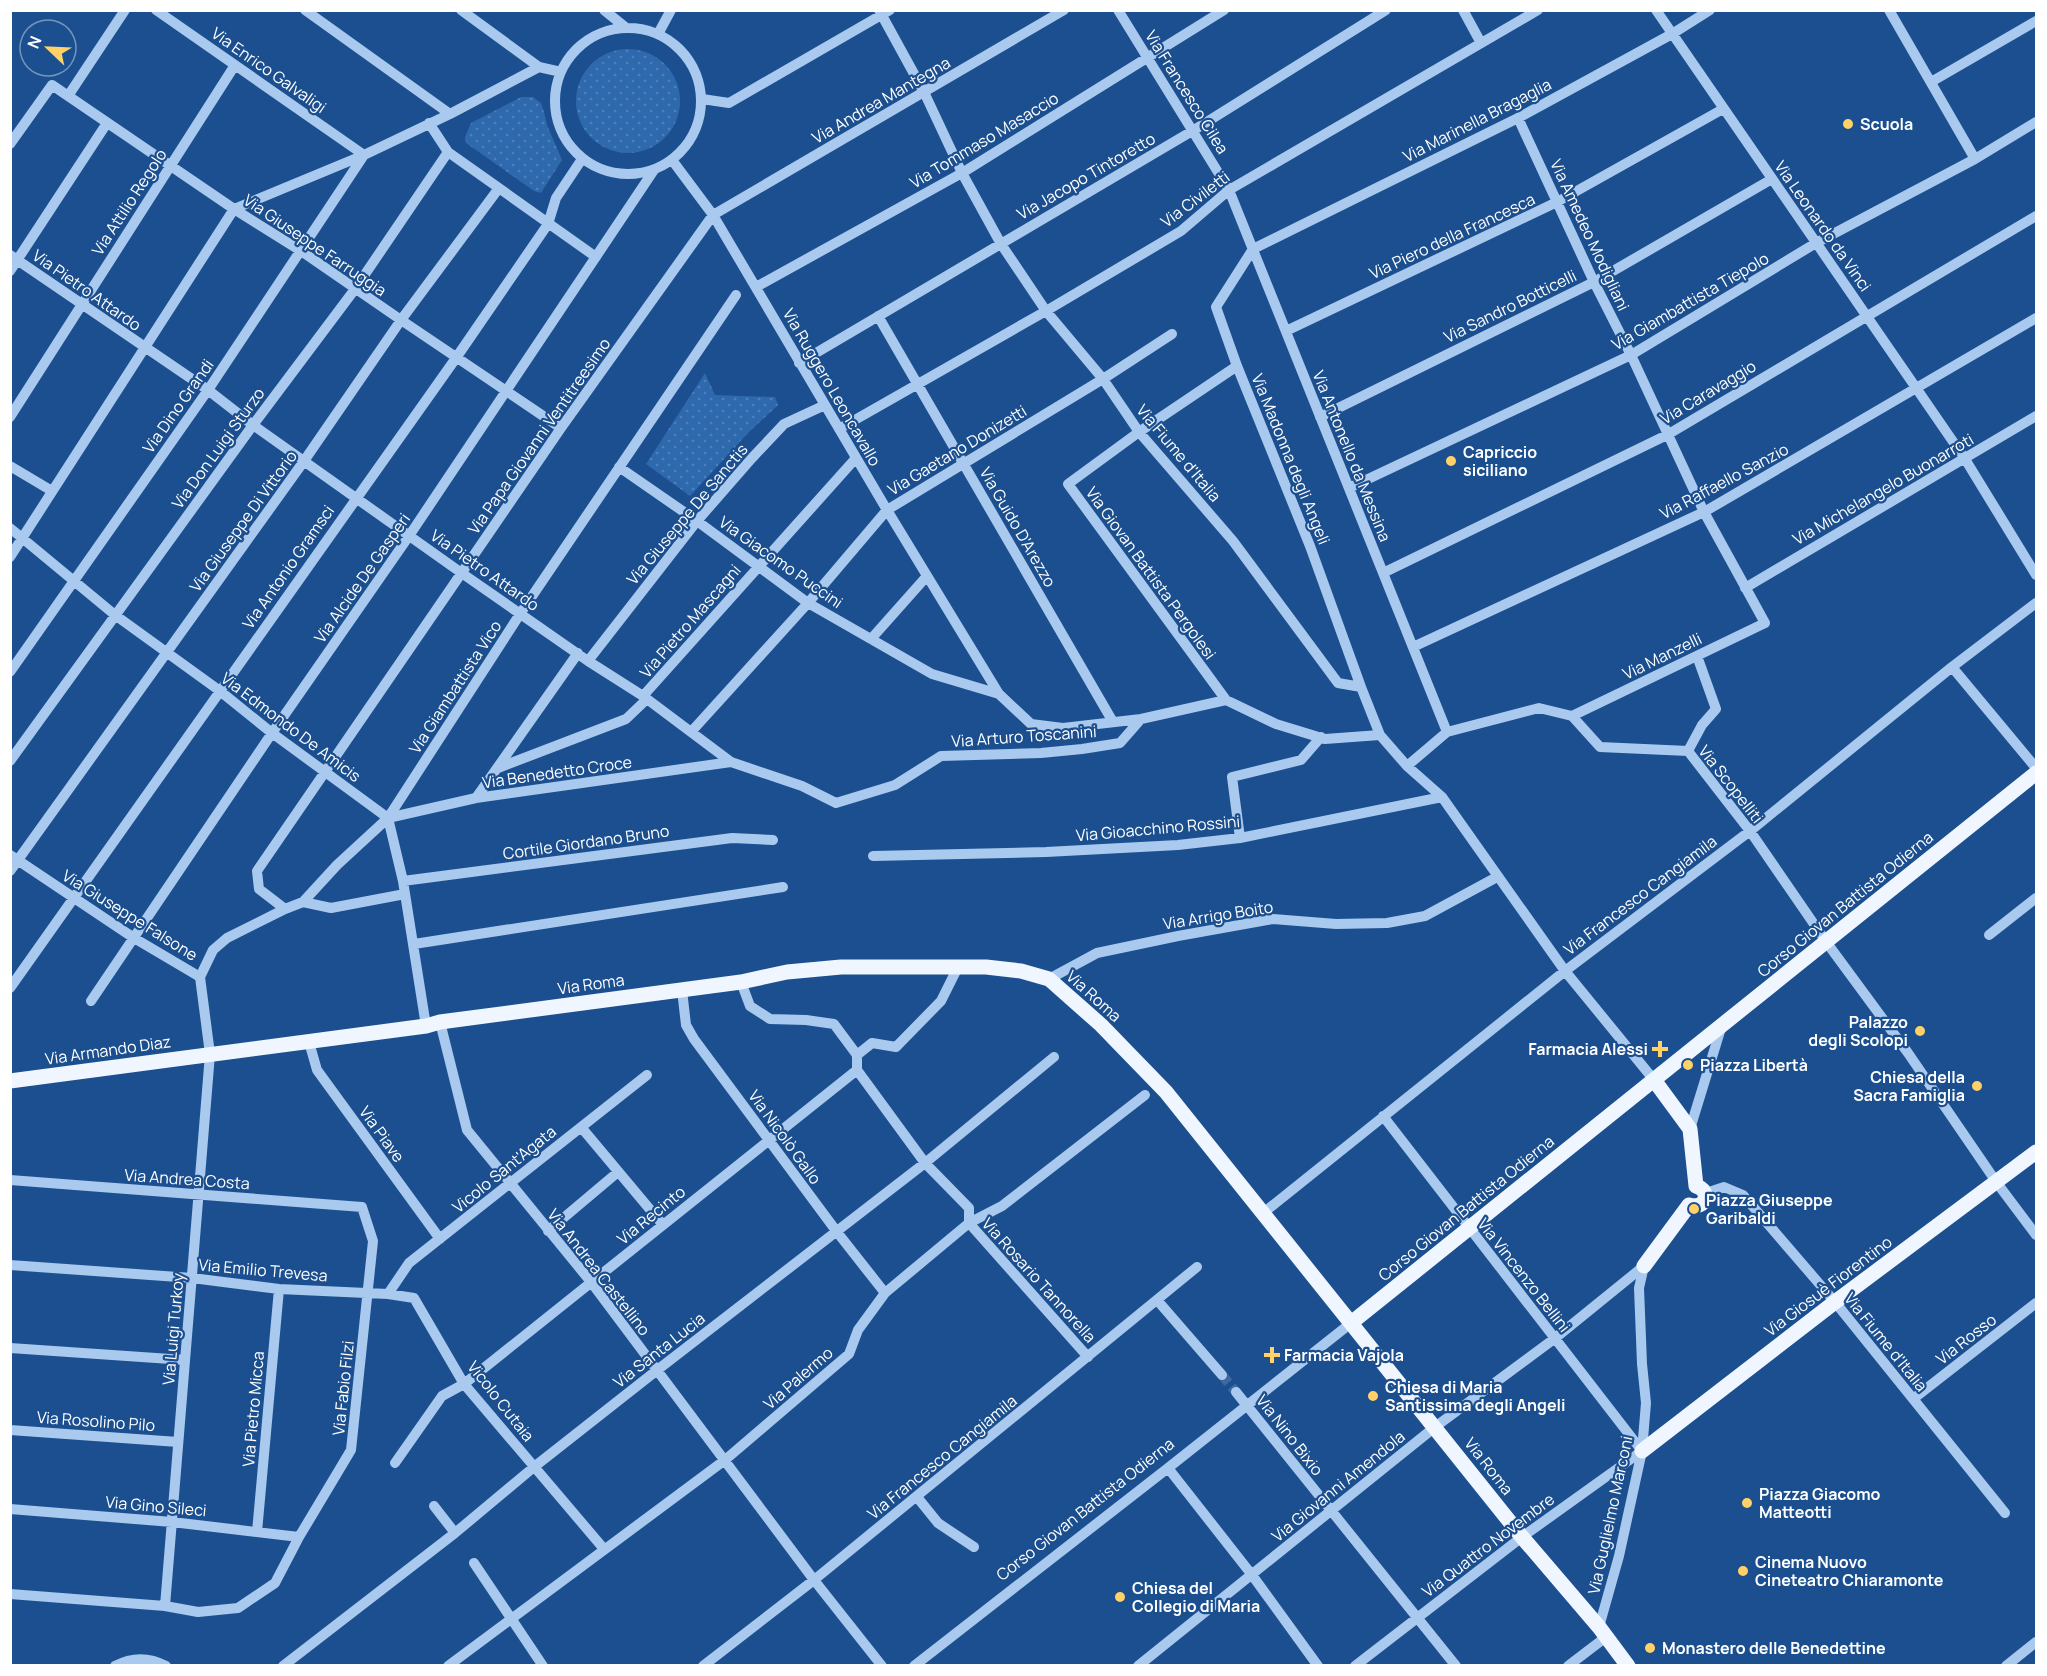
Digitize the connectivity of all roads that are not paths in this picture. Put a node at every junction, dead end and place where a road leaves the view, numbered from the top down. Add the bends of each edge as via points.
1 (126, 10) edge
2 (156, 10) edge
3 (305, 10) edge
4 (462, 10) edge
5 (604, 10) edge
6 (670, 10) edge
7 (1064, 10) edge
8 (1118, 10) edge
9 (1224, 10) edge
10 (1386, 10) edge
11 (1463, 10) edge
12 (1538, 10) edge
13 (1656, 10) edge
14 (1710, 10) edge
15 (1889, 10) edge
16 (884, 12) edge
17 (2037, 21) edge
18 (625, 27) junction
19 (658, 34) junction
20 (1672, 34) junction
21 (1482, 43) junction
22 (1147, 57) junction
23 (236, 65) junction
24 (539, 67) junction
25 (561, 72) junction
26 (1931, 82) junction
27 (924, 92) junction
28 (68, 96) junction
29 (702, 99) junction
30 (1723, 109) junction
31 (450, 114) junction
32 (1518, 118) junction
33 (2037, 122) edge
34 (106, 123) junction
35 (429, 123) junction
36 (1194, 130) junction
37 (10, 144) edge
38 (448, 152) junction
39 (364, 155) junction
40 (582, 159) junction
41 (1975, 159) junction
42 (672, 160) junction
43 (170, 166) junction
44 (654, 170) junction
45 (962, 173) junction
46 (1772, 179) junction
47 (499, 188) junction
48 (1229, 190) junction
49 (1557, 202) junction
50 (234, 209) junction
51 (713, 215) junction
52 (2037, 216) edge
53 (548, 224) junction
54 (1816, 243) junction
55 (1001, 244) junction
56 (1253, 249) junction
57 (302, 251) junction
58 (14, 257) edge
59 (596, 257) junction
60 (10, 271) edge
61 (1594, 282) junction
62 (756, 287) junction
63 (355, 289) junction
64 (736, 295) dead end
65 (82, 304) junction
66 (1046, 311) junction
67 (1866, 315) junction
68 (878, 316) junction
69 (2037, 318) edge
70 (401, 320) junction
71 (1286, 332) junction
72 (1172, 334) dead end
73 (144, 347) junction
74 (1631, 355) junction
75 (456, 358) junction
76 (799, 363) junction
77 (1237, 366) junction
78 (1103, 379) junction
79 (918, 384) junction
80 (1917, 389) junction
81 (208, 390) junction
82 (507, 391) junction
83 (825, 405) junction
84 (2037, 416) edge
85 (10, 417) edge
86 (1320, 417) junction
87 (253, 424) junction
88 (561, 428) junction
89 (839, 429) junction
90 (1139, 432) junction
91 (1667, 435) junction
92 (856, 458) junction
93 (1965, 459) junction
94 (304, 461) junction
95 (964, 463) junction
96 (10, 466) edge
97 (619, 468) junction
98 (1349, 488) junction
99 (52, 491) junction
100 (356, 497) junction
101 (887, 510) junction
102 (1704, 512) junction
103 (697, 521) junction
104 (10, 528) edge
105 (409, 536) junction
106 (24, 538) junction
107 (10, 557) edge
108 (758, 566) junction
109 (1383, 573) junction
110 (463, 574) junction
111 (2037, 575) edge
112 (927, 576) junction
113 (74, 581) junction
114 (1745, 588) junction
115 (808, 603) junction
116 (2037, 603) edge
117 (520, 614) junction
118 (115, 615) junction
119 (1765, 623) joint
120 (871, 639) junction
121 (1413, 647) junction
122 (578, 653) junction
123 (166, 654) junction
124 (1697, 656) junction
125 (588, 661) junction
126 (1952, 667) junction
127 (10, 672) edge
128 (1361, 687) junction
129 (220, 691) junction
130 (999, 694) junction
131 (645, 698) junction
132 (1226, 700) junction
133 (1572, 716) junction
134 (1141, 719) junction
135 (1113, 722) junction
136 (691, 732) junction
137 (1447, 732) junction
138 (272, 733) junction
139 (1380, 735) junction
140 (1321, 737) junction
141 (1688, 751) junction
142 (10, 761) edge
143 (731, 762) junction
144 (1407, 766) junction
145 (497, 768) junction
146 (2037, 768) edge
147 (325, 772) junction
148 (2037, 773) edge
149 (1442, 797) junction
150 (476, 798) junction
151 (836, 803) joint
152 (388, 818) junction
153 (1750, 831) junction
154 (1240, 838) junction
155 (773, 840) dead end
156 (873, 856) dead end
157 (14, 857) edge
158 (10, 871) edge
159 (1497, 877) junction
160 (403, 882) junction
161 (783, 887) dead end
162 (405, 894) junction
163 (2037, 898) edge
164 (74, 899) junction
165 (303, 902) junction
166 (285, 909) junction
167 (1989, 935) dead end
168 (134, 939) junction
169 (1827, 943) junction
170 (414, 944) junction
171 (958, 967) junction
172 (1565, 971) junction
173 (200, 977) junction
174 (1049, 979) junction
175 (741, 982) junction
176 (10, 988) edge
177 (682, 990) junction
178 (91, 1001) dead end
179 (433, 1024) junction
180 (1721, 1028) junction
181 (309, 1042) junction
182 (210, 1054) junction
183 (857, 1055) junction
184 (1054, 1057) dead end
185 (857, 1070) junction
186 (647, 1075) dead end
187 (1654, 1080) junction
188 (10, 1082) edge
189 (1145, 1095) dead end
190 (1383, 1116) junction
191 (580, 1127) junction
192 (1690, 1129) junction
193 (769, 1140) junction
194 (2037, 1152) edge
195 (925, 1163) junction
196 (618, 1172) junction
197 (10, 1180) edge
198 (510, 1183) junction
199 (1997, 1183) junction
200 (1701, 1190) junction
201 (199, 1195) junction
202 (362, 1207) joint
203 (1262, 1214) junction
204 (969, 1223) junction
205 (663, 1225) junction
206 (1469, 1229) junction
207 (548, 1231) junction
208 (837, 1232) junction
209 (2037, 1234) edge
210 (440, 1239) junction
211 (10, 1265) edge
212 (1644, 1266) junction
213 (1197, 1267) dead end
214 (192, 1278) junction
215 (591, 1282) junction
216 (279, 1289) junction
217 (369, 1293) junction
218 (885, 1293) junction
219 (388, 1294) junction
220 (1157, 1300) junction
221 (1835, 1302) junction
222 (2037, 1303) edge
223 (1351, 1323) junction
224 (1554, 1339) junction
225 (10, 1348) edge
226 (1088, 1357) junction
227 (185, 1360) junction
228 (656, 1371) junction
229 (1221, 1375) tunnel mouth
230 (464, 1384) junction
231 (1236, 1392) tunnel mouth
232 (1913, 1399) junction
233 (1247, 1405) junction
234 (1435, 1427) junction
235 (10, 1430) edge
236 (178, 1442) junction
237 (1642, 1451) junction
238 (725, 1460) junction
239 (395, 1462) dead end
240 (534, 1467) junction
241 (1168, 1468) junction
242 (917, 1497) junction
243 (434, 1506) dead end
244 (10, 1509) edge
245 (1331, 1511) junction
246 (2005, 1513) dead end
247 (172, 1522) junction
248 (257, 1532) junction
249 (455, 1533) junction
250 (299, 1537) junction
251 (1522, 1537) junction
252 (975, 1547) dead end
253 (604, 1549) junction
254 (474, 1563) dead end
255 (1252, 1575) junction
256 (814, 1580) junction
257 (10, 1594) edge
258 (165, 1606) junction
259 (1417, 1618) junction
260 (511, 1619) junction
261 (1603, 1632) junction
262 (2037, 1642) edge
263 (1145, 1663) edge
264 (115, 1665) edge
265 (166, 1665) edge
266 (283, 1665) edge
267 (448, 1665) edge
268 (543, 1665) edge
269 (703, 1665) edge
270 (882, 1665) edge
271 (914, 1665) edge
272 (1318, 1665) edge
273 (1354, 1665) edge
274 (1456, 1665) edge
275 (1568, 1665) edge
276 (1628, 1665) edge
277 (2006, 1665) edge

1 - 28 street
2 - 23 street, Via Enrico Galvaligi
3 - 31 street
4 - 24 street
5 - 18 street
6 - 19 street
7 - 27 street, Via Andrea Mantegna
8 - 22 street, Via Francesco Cilea
9 - 22 street, Via Tommaso Masaccio
10 - 36 street, Via Jacopo Tintoretto
11 - 21 street
12 - 21 street, Via Civiletti
13 - 20 street, Via Leonardo da Vinci
14 - 20 street, Via Marinella Bragaglia
15 - 26 street
16 - 27 street, Via Fiume d'Italia
16 - 29 street via 729,103
17 - 26 street
18 - 19 street
18 - 25 street via 600,33 579,47
19 - 29 street via 687,55 698,76
20 - 30 street, Via Leonardo da Vinci
20 - 32 street, Via Marinella Bragaglia
21 - 48 street, Via Civiletti
22 - 36 street, Via Francesco Cilea
22 - 45 street, Via Tommaso Masaccio
23 - 39 street, Via Enrico Galvaligi
23 - 43 street, Via Attilio Regolo
24 - 25 street
24 - 31 street
25 - 40 street via 554,96 556,116 566,140
26 - 41 street
27 - 45 street, Via Fiume d'Italia
27 - 51 street, Via Andrea Mantegna
28 - 34 street, Via Giuseppe Farruggia
28 - 37 street, Via Giuseppe Farruggia via 52,85
29 - 42 street via 699,122
30 - 46 street, Via Leonardo da Vinci
30 - 49 street, Via Piero della Francesca
31 - 35 street
32 - 49 street, Via Amedeo Modigliani
32 - 56 street, Via Marinella Bragaglia
33 - 41 street, Via Giambattista Tiepolo
34 - 43 street, Via Giuseppe Farruggia
34 - 58 street
35 - 38 street
35 - 39 street
36 - 48 street, Via Francesco Cilea
36 - 55 street, Via Jacopo Tintoretto
38 - 47 street
38 - 63 street, Via Don Luigi Sturzo
39 - 50 street
39 - 57 street, Via Dino Grandi
40 - 44 street via 604,171 629,175
40 - 53 street, Via Antonio Gramsci via 556,198
41 - 54 street, Via Giambattista Tiepolo
42 - 44 street
42 - 51 street, Via Ruggero Leoncavallo
43 - 50 street, Via Giuseppe Farruggia
43 - 65 street, Via Attilio Regolo
44 - 59 street, Via Alcide De Gasperi
45 - 55 street, Via Fiume d'Italia
45 - 62 street, Via Tommaso Masaccio
46 - 54 street, Via Leonardo da Vinci
46 - 61 street, Via Sandro Botticelli
47 - 53 street
47 - 70 street, Via Giuseppe Di Vittorio
48 - 56 street, Via Antonello da Messina
48 - 66 street, Via Civiletti via 1181,231
49 - 61 street, Via Amedeo Modigliani
49 - 71 street, Via Piero della Francesca
50 - 57 street, Via Giuseppe Farruggia
50 - 73 street
51 - 62 street, Via Ruggero Leoncavallo
51 - 88 street, Via Papa Giovanni Ventitreesimo
52 - 67 street, Via Caravaggio
53 - 59 street
53 - 75 street, Via Antonio Gramsci
54 - 67 street, Via Leonardo da Vinci
54 - 74 street, Via Giambattista Tiepolo
55 - 66 street, Via Fiume d'Italia
55 - 68 street, Via Jacopo Tintoretto
56 - 71 street, Via Antonello da Messina
56 - 77 street, Via Madonna degli Angeli via 1216,307
57 - 63 street, Via Giuseppe Farruggia
57 - 81 street, Via Dino Grandi
58 - 60 street
58 - 65 street, Via Pietro Attardo
59 - 82 street, Via Alcide De Gasperi
61 - 74 street, Via Amedeo Modigliani
61 - 86 street, Via Sandro Botticelli
62 - 76 street, Via Ruggero Leoncavallo
63 - 70 street, Via Giuseppe Farruggia
63 - 87 street, Via Don Luigi Sturzo
64 - 97 street, Via Giambattista Vico
65 - 73 street, Via Pietro Attardo
65 - 85 street, Via Attilio Regolo
66 - 78 street, Via Fiume d'Italia
66 - 79 street, Via Civiletti
67 - 80 street, Via Leonardo da Vinci
67 - 91 street, Via Caravaggio
68 - 76 street, Via Jacopo Tintoretto
68 - 79 street, Via Guido D'Arezzo
69 - 80 street, Via Raffaello Sanzio
70 - 75 street, Via Giuseppe Farruggia
70 - 94 street, Via Giuseppe Di Vittorio
71 - 86 street, Via Antonello da Messina
72 - 78 street, Via Gaetano Donizetti
73 - 81 street, Via Pietro Attardo
73 - 99 street
74 - 91 street, Via Amedeo Modigliani
74 - 98 street, Via Giambattista Tiepolo
75 - 82 street, Via Giuseppe Farruggia
75 - 100 street, Via Antonio Gramsci
76 - 83 street, Via Ruggero Leoncavallo
77 - 90 street, Via Giovan Battista Pergolesi
77 - 128 street, Via Madonna degli Angeli via 1310,546
78 - 90 street, Via Fiume d'Italia
78 - 95 street, Via Gaetano Donizetti
79 - 89 street, Via Civiletti
79 - 95 street, Via Guido D'Arezzo
80 - 93 street, Via Leonardo da Vinci
80 - 102 street, Via Raffaello Sanzio
81 - 87 street, Via Pietro Attardo
81 - 113 street, Via Dino Grandi
82 - 88 street, Via Giuseppe Farruggia
82 - 105 street, Via Alcide De Gasperi
83 - 89 street, Via Ruggero Leoncavallo
83 - 103 street, Via Giuseppe De Sanctis via 784,424
84 - 93 street, Via Michelangelo Buonarroti
86 - 98 street, Via Antonello da Messina
87 - 94 street, Via Pietro Attardo
87 - 118 street, Via Don Luigi Sturzo
88 - 110 street, Via Papa Giovanni Ventitreesimo
89 - 92 street, Via Ruggero Leoncavallo
90 - 128 street, Via Fiume d'Italia via 1233,541 1338,683
90 - 132 street, Via Giovan Battista Pergolesi via 1068,484
91 - 102 street, Via Amedeo Modigliani
91 - 109 street, Via Caravaggio
92 - 101 street, Via Ruggero Leoncavallo
92 - 108 street, Via Pietro Mascagni
93 - 111 street, Via Leonardo da Vinci
93 - 114 street, Via Michelangelo Buonarroti
94 - 100 street, Via Pietro Attardo
94 - 123 street, Via Giuseppe Di Vittorio
95 - 101 street, Via Gaetano Donizetti
95 - 135 street, Via Guido D'Arezzo
96 - 99 street
97 - 103 street, Via Giacomo Puccini
97 - 117 street, Via Giambattista Vico
98 - 109 street, Via Antonello da Messina
99 - 106 street
100 - 105 street, Via Pietro Attardo
100 - 129 street, Via Antonio Gramsci
101 - 112 street, Via Ruggero Leoncavallo
101 - 115 street, Via Gaetano Donizetti
102 - 114 street, Via Amedeo Modigliani
102 - 121 street, Via Raffaello Sanzio
103 - 108 street, Via Giacomo Puccini
103 - 125 street, Via Giuseppe De Sanctis
104 - 106 street, Via Edmondo De Amicis
105 - 110 street, Via Pietro Attardo
105 - 138 street, Via Alcide De Gasperi
106 - 107 street
106 - 113 street, Via Edmondo De Amicis
108 - 115 street, Via Giacomo Puccini
108 - 131 street, Via Pietro Mascagni
109 - 121 street, Via Antonello da Messina
110 - 117 street, Via Pietro Attardo
110 - 147 street, Via Papa Giovanni Ventitreesimo
112 - 120 street
112 - 130 street, Via Ruggero Leoncavallo
113 - 118 street, Via Edmondo De Amicis
113 - 127 street, Via Dino Grandi
114 - 119 street, Via Amedeo Modigliani
115 - 120 street, Via Giacomo Puccini
115 - 136 street, Via Gaetano Donizetti
116 - 126 street, Via Francesco Cangiamila
117 - 122 street, Via Pietro Attardo
117 - 152 street, Via Giambattista Vico
118 - 123 street, Via Edmondo De Amicis
118 - 142 street, Via Don Luigi Sturzo
119 - 124 street, Via Manzelli
120 - 130 street, Via Giacomo Puccini via 932,674
121 - 137 street, Via Antonello da Messina
122 - 125 street, Via Pietro Attardo
122 - 145 street
123 - 129 street, Via Edmondo De Amicis
123 - 157 street, Via Giuseppe Di Vittorio
124 - 133 street, Via Manzelli
124 - 141 street via 1716,709 1702,724
125 - 131 street, Via Pietro Attardo
126 - 146 street
126 - 153 street, Via Francesco Cangiamila
128 - 139 street
129 - 138 street, Via Edmondo De Amicis
129 - 164 street, Via Antonio Gramsci
130 - 135 street via 1031,724 1063,728
131 - 136 street, Via Pietro Attardo
131 - 145 street via 626,719
132 - 134 street
132 - 140 street via 1276,724
133 - 137 street via 1539,708
133 - 141 street, Via Scopelliti via 1600,747
134 - 135 street
134 - 151 street, Via Arturo Toscanini via 1120,743 1051,752 941,756 895,785
136 - 143 street, Via Pietro Attardo
137 - 144 street
138 - 147 street, Via Edmondo De Amicis
138 - 168 street, Via Alcide De Gasperi
139 - 140 street
139 - 144 street
140 - 154 street via 1301,760 1232,777
141 - 153 street, Via Scopelliti
143 - 150 street, Via Benedetto Croce
143 - 151 street, Via Pietro Attardo via 802,786
144 - 149 street
145 - 150 street
147 - 152 street, Via Edmondo De Amicis
147 - 166 street, Via Papa Giovanni Ventitreesimo via 257,872 259,890
148 - 169 main road, Corso Giovan Battista Odierna
149 - 154 street, Via Gioacchino Rossini
149 - 159 street
150 - 152 street, Via Benedetto Croce
152 - 160 street
152 - 165 street, Via Giambattista Vico via 337,864
153 - 169 street, Via Scopelliti
153 - 172 street, Via Francesco Cangiamila
154 - 156 street, Via Gioacchino Rossini via 1046,852
155 - 160 street, Cortile Giordano Bruno via 732,838
157 - 158 street, Via Giuseppe Di Vittorio
157 - 164 street, Via Giuseppe Falsone
159 - 172 street
159 - 174 street, Via Arrigo Boito via 1425,916 1387,923 1273,919 1097,953
160 - 162 street
161 - 170 street
162 - 165 street via 331,908
162 - 170 street
163 - 167 street
164 - 168 street, Via Giuseppe Falsone
164 - 176 street, Via Antonio Gramsci
165 - 166 street, Via Giambattista Vico
166 - 173 street, Via Giambattista Vico via 227,938 213,950
168 - 173 street, Via Giuseppe Falsone
168 - 178 street, Via Alcide De Gasperi
169 - 180 main road, Corso Giovan Battista Odierna
169 - 199 street, Via Scopelliti
170 - 179 street
171 - 174 main road, Via Roma via 1021,971
171 - 175 main road, Via Roma via 841,967 787,972
171 - 183 street via 941,1001 896,1047 872,1042
172 - 187 street
172 - 190 street, Via Francesco Cangiamila
173 - 182 street, Via Giuseppe Falsone
174 - 203 main road, Via Roma via 1166,1092
175 - 177 main road, Via Roma
175 - 183 street via 750,1005 770,1019 834,1024
177 - 179 main road, Via Roma
177 - 193 street, Via Nicolò Gallo via 686,1025
179 - 181 main road, Via Roma
179 - 198 street, Via Andrea Castellino via 467,1130
180 - 187 main road, Corso Giovan Battista Odierna
180 - 192 street
181 - 182 main road, Via Roma
181 - 210 street, Via Piave via 317,1070
182 - 188 main road, Via Armando Diaz
182 - 201 street, Via Luigi Turkoy
183 - 185 street
184 - 195 street, Via Santa Lucia
185 - 193 street, Via Recinto
185 - 195 street, Via Rosario Tannorella
186 - 191 street, Vicolo Sant'Agata
187 - 192 main road
187 - 206 main road, Corso Giovan Battista Odierna
189 - 204 street, Via Palermo via 1002,1206
190 - 203 street, Via Francesco Cangiamila
190 - 206 street, Via Vincenzo Bellini
191 - 196 street
191 - 198 street, Vicolo Sant'Agata
192 - 200 main road
193 - 205 street, Via Recinto
193 - 208 street, Via Nicolò Gallo
194 - 199 main road, Via Giosuè Fiorentino
195 - 204 street, Via Rosario Tannorella via 969,1208
195 - 208 street, Via Santa Lucia
196 - 205 street
196 - 207 street
197 - 201 street, Via Andrea Costa
198 - 207 street, Via Andrea Castellino
198 - 210 street, Vicolo Sant'Agata
199 - 209 street, Via Scopelliti
199 - 221 main road, Via Giosuè Fiorentino
200 - 212 main road via 1689,1188 1685,1193 1689,1205
200 - 221 street, Via Fiume d'Italia via 1724,1187 1743,1195
201 - 202 street, Via Andrea Costa
201 - 214 street, Via Luigi Turkoy
202 - 217 street, Via Fabio Filzi via 373,1241
203 - 223 main road, Via Roma
204 - 218 street, Via Palermo
204 - 226 street, Via Rosario Tannorella
205 - 215 street, Via Recinto
206 - 223 main road, Corso Giovan Battista Odierna
206 - 224 street, Via Vincenzo Bellini
207 - 215 street, Via Andrea Castellino
208 - 218 street, Via Nicolò Gallo
208 - 228 street, Via Santa Lucia
210 - 219 street, Vicolo Sant'Agata via 409,1263
211 - 214 street, Via Emilio Trevesa
212 - 224 street, Via Giovanni Amendola
212 - 237 street, Via Guglielmo Marconi via 1640,1288 1646,1403
213 - 220 street, Via Francesco Cangiamila
214 - 216 street, Via Emilio Trevesa
214 - 227 street, Via Luigi Turkoy
215 - 228 street, Via Andrea Castellino
215 - 230 street, Via Recinto
216 - 217 street, Via Emilio Trevesa
216 - 248 street, Via Pietro Micca
217 - 219 street, Vicolo Cutaia
217 - 250 street, Via Fabio Filzi via 351,1450
218 - 238 street, Via Palermo via 858,1330 849,1354
219 - 230 street, Vicolo Cutaia via 414,1298
220 - 226 street, Via Francesco Cangiamila
220 - 229 street
221 - 232 street, Via Fiume d'Italia
221 - 237 main road, Via Giosuè Fiorentino
222 - 232 street, Via Rosso
223 - 233 street, Corso Giovan Battista Odierna
223 - 234 main road, Via Roma
224 - 234 street, Via Giovanni Amendola
224 - 237 street, Via Vincenzo Bellini
225 - 227 street
226 - 242 street, Via Francesco Cangiamila
227 - 236 street, Via Luigi Turkoy
228 - 238 street, Via Andrea Castellino
228 - 240 street, Via Santa Lucia
230 - 239 street, Via Recinto via 442,1396
230 - 240 street, Vicolo Cutaia
231 - 233 street, Via Nino Bixio
232 - 246 street, Via Fiume d'Italia
233 - 241 street, Corso Giovan Battista Odierna
233 - 245 street, Via Nino Bixio
234 - 245 street, Via Giovanni Amendola
234 - 251 main road, Via Roma
235 - 236 street, Via Rosolino Pilo
236 - 247 street, Via Luigi Turkoy
237 - 251 street, Via Quattro Novembre
237 - 261 street, Via Guglielmo Marconi
238 - 253 street, Via Palermo
238 - 256 street, Via Andrea Castellino
240 - 249 street, Via Santa Lucia
240 - 253 street, Vicolo Cutaia
241 - 255 street
241 - 271 street, Corso Giovan Battista Odierna
242 - 252 street via 938,1523
242 - 256 street, Via Francesco Cangiamila
243 - 249 street
244 - 247 street, Via Gino Sileci
245 - 255 street, Via Giovanni Amendola
245 - 259 street, Via Nino Bixio
247 - 248 street, Via Gino Sileci
247 - 258 street, Via Luigi Turkoy
248 - 250 street, Via Gino Sileci
249 - 266 street, Via Santa Lucia
250 - 258 street, Via Fabio Filzi via 275,1583 238,1608 198,1612
251 - 259 street, Via Quattro Novembre
251 - 261 main road, Via Roma
253 - 260 street, Via Palermo
254 - 260 street
255 - 263 street, Via Giovanni Amendola
255 - 272 street
256 - 269 street, Via Francesco Cangiamila
256 - 270 street, Via Andrea Castellino
257 - 258 street
259 - 273 street, Via Quattro Novembre
259 - 274 street, Via Nino Bixio
260 - 267 street, Via Palermo
260 - 268 street
261 - 275 street
261 - 276 main road, Via Roma
262 - 277 street
264 - 265 street via 140,1659

